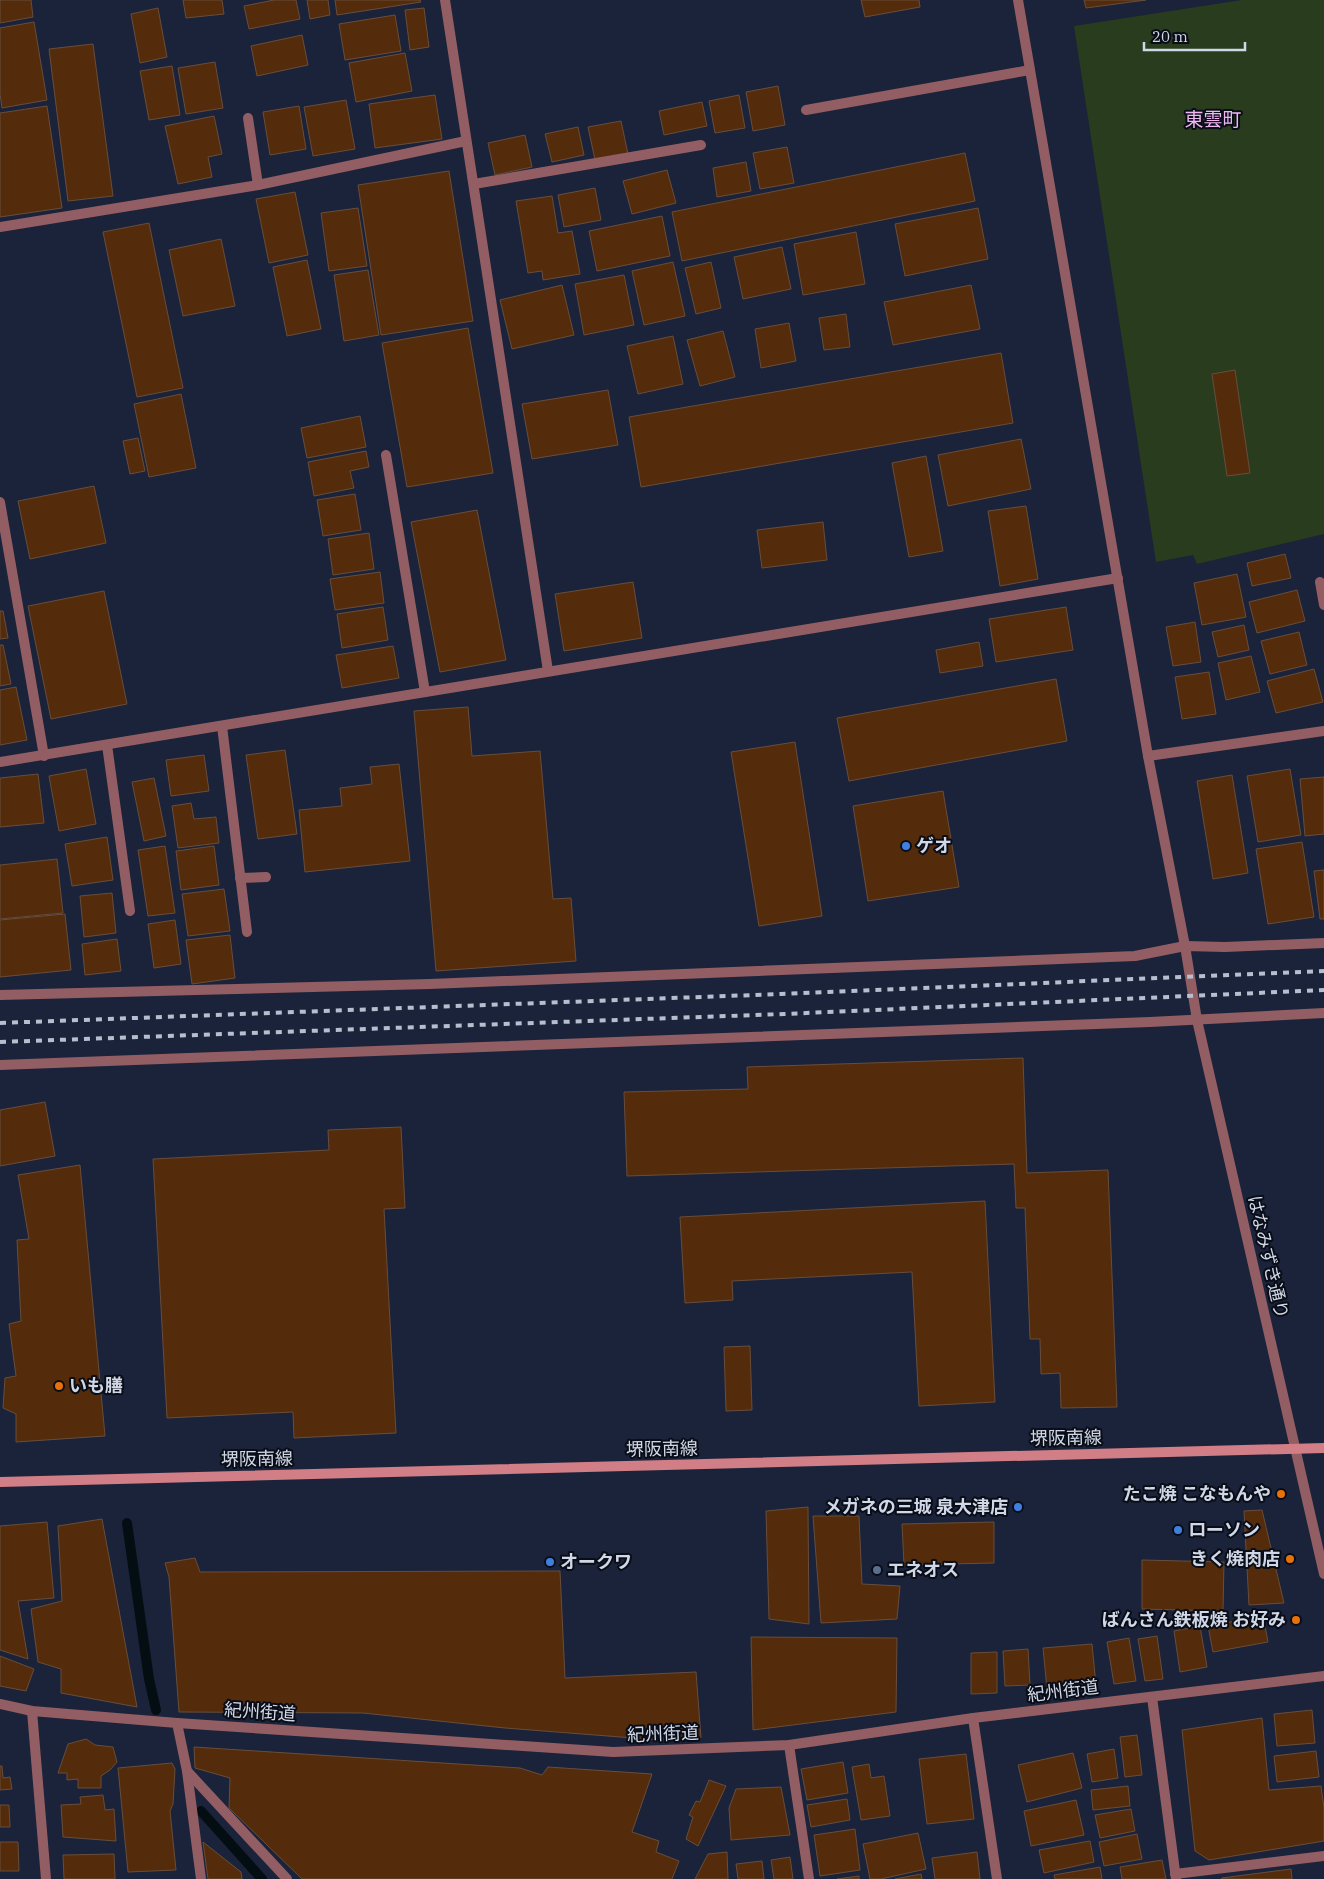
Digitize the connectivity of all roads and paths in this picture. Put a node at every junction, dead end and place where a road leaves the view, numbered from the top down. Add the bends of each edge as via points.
1 (445, 0) edge
2 (1018, 0) edge
3 (1030, 70) junction
4 (806, 110) dead end
5 (248, 118) dead end
6 (466, 141) junction
7 (702, 145) dead end
8 (474, 184) junction
9 (258, 185) junction
10 (0, 227) edge
11 (386, 455) dead end
12 (0, 502) edge
13 (1118, 578) junction
14 (1320, 582) dead end
15 (1324, 605) edge
16 (548, 671) junction
17 (425, 692) junction
18 (222, 726) junction
19 (1324, 731) edge
20 (107, 745) junction
21 (44, 756) junction
22 (1148, 756) junction
23 (0, 762) edge
24 (266, 877) dead end
25 (240, 878) junction
26 (130, 911) dead end
27 (247, 932) dead end
28 (1324, 943) edge
29 (1185, 946) junction
30 (0, 996) edge
31 (1324, 1013) edge
32 (1197, 1020) junction
33 (0, 1065) edge
34 (1295, 1448) junction
35 (1324, 1448) edge
36 (0, 1482) edge
37 (1324, 1574) edge
38 (1324, 1676) edge
39 (1152, 1697) junction
40 (0, 1704) edge
41 (32, 1711) junction
42 (973, 1718) junction
43 (177, 1723) junction
44 (789, 1745) junction
45 (187, 1772) junction
46 (1324, 1856) edge
47 (1175, 1876) edge
48 (46, 1879) edge
49 (201, 1879) edge
50 (287, 1879) edge
51 (809, 1879) edge
52 (997, 1879) edge

1 - 6 street
2 - 3 street, はなみずき通り
3 - 4 street
3 - 13 street, はなみずき通り
5 - 9 street
6 - 8 street
6 - 9 street
7 - 8 street
8 - 16 street
9 - 10 street
11 - 17 street
12 - 21 street
13 - 16 street
13 - 22 street, はなみずき通り
14 - 15 street
16 - 17 street
17 - 18 street
18 - 20 street
18 - 25 street
19 - 22 street
20 - 21 street
20 - 26 street
21 - 23 street
22 - 29 street, はなみずき通り
24 - 25 street
25 - 27 street
28 - 29 street
29 - 30 street via 1135,956 430,984
29 - 32 street, はなみずき通り
31 - 32 street
32 - 33 street
32 - 34 street, はなみずき通り
34 - 35 main road, 堺阪南線
34 - 36 main road, 堺阪南線
34 - 37 street, はなみずき通り
38 - 39 street, 紀州街道
39 - 42 street, 紀州街道
39 - 47 street
40 - 41 street, 紀州街道
41 - 43 street, 紀州街道
41 - 48 street
42 - 44 street, 紀州街道
42 - 52 street
43 - 44 street, 紀州街道 via 613,1752
43 - 45 street
44 - 51 street
45 - 49 street
45 - 50 street
46 - 47 street

